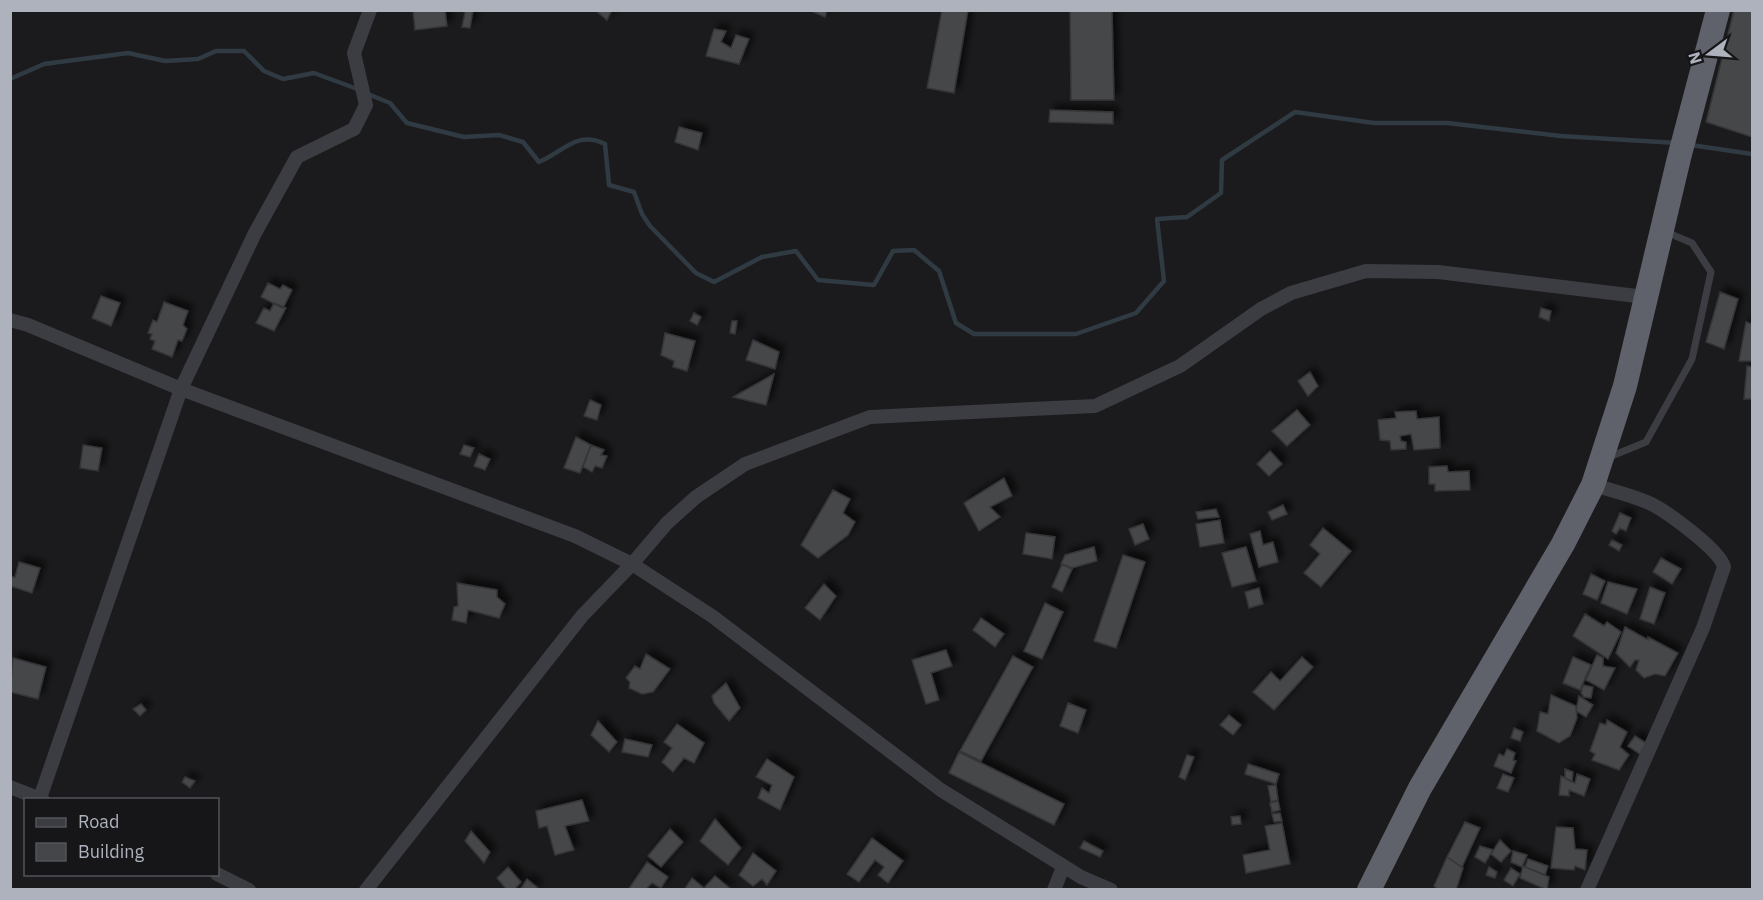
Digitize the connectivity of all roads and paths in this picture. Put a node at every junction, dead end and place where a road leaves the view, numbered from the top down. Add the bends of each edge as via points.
1 (370, 10) edge
2 (1718, 10) edge
3 (1662, 230) junction
4 (1645, 297) junction
5 (10, 320) edge
6 (181, 389) junction
7 (1602, 460) junction
8 (1593, 484) junction
9 (632, 564) junction
10 (10, 787) edge
11 (38, 798) edge
12 (41, 798) edge
13 (1064, 867) junction
14 (219, 875) edge
15 (249, 890) edge
16 (366, 890) edge
17 (1054, 890) edge
18 (1111, 890) edge
19 (1369, 890) edge
20 (1587, 890) edge

1 - 6 street via 354,53 366,105 354,129 297,157 255,233
2 - 3 highway
3 - 4 highway
3 - 7 lane via 1692,243 1711,272 1692,359 1646,442
4 - 7 highway via 1625,386
4 - 9 street via 1438,272 1366,271 1291,293 1261,309 1180,366 1095,406 870,417 745,464 696,497 667,523
5 - 6 street
6 - 9 street via 575,536
6 - 12 street
7 - 8 highway
8 - 19 highway via 1563,544 1420,788
8 - 20 street via 1649,503 1702,541 1722,559 1724,567 1703,628
9 - 13 street via 712,616 941,790
9 - 16 street via 582,616
10 - 11 street
13 - 17 street
13 - 18 street
14 - 15 street

